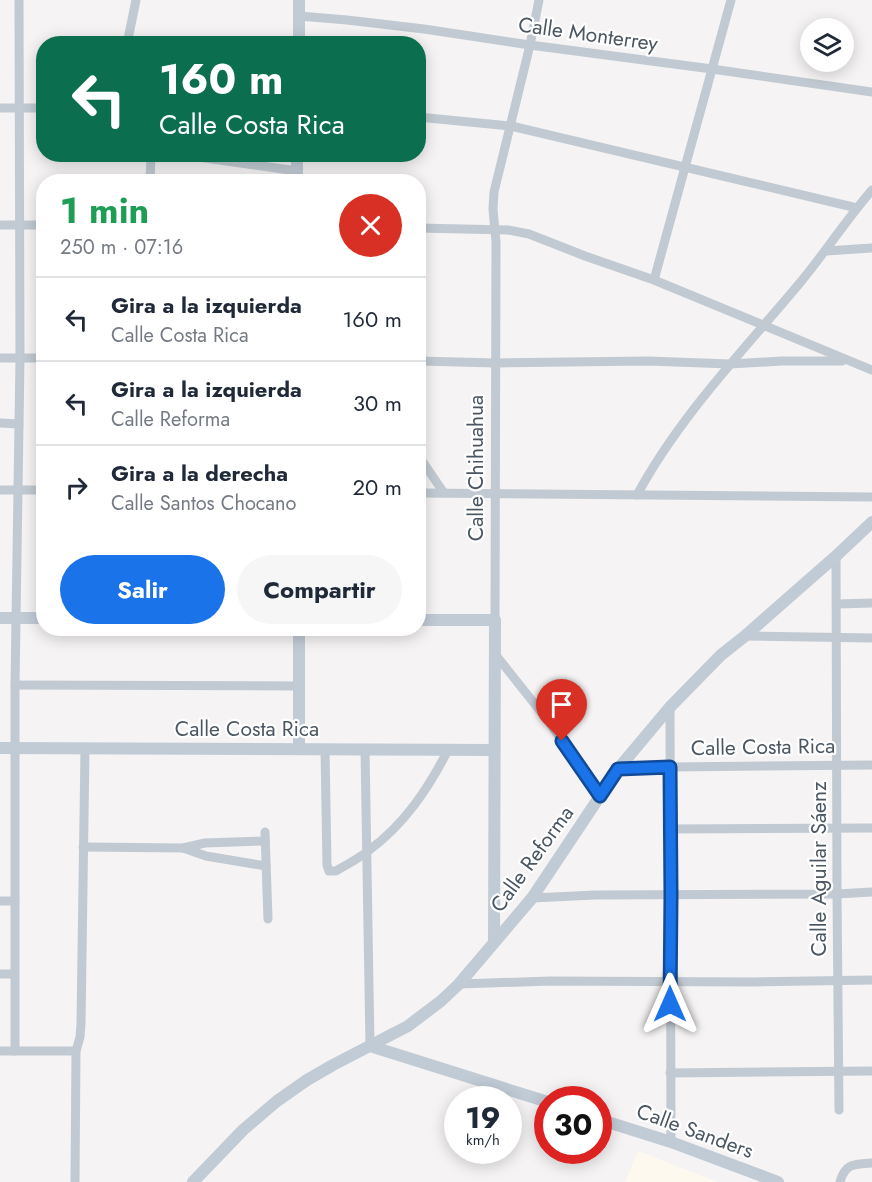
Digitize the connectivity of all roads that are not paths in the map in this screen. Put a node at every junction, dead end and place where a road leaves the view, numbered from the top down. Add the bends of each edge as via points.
1 (19, 0) edge
2 (136, 0) edge
3 (299, 0) edge
4 (539, 0) edge
5 (732, 0) edge
6 (299, 16) junction
7 (128, 36) edge
8 (299, 36) edge
9 (530, 45) junction
10 (712, 69) junction
11 (872, 92) edge
12 (0, 108) edge
13 (19, 108) junction
14 (36, 108) edge
15 (426, 118) edge
16 (511, 126) junction
17 (221, 162) edge
18 (685, 167) junction
19 (286, 174) edge
20 (872, 190) edge
21 (857, 208) junction
22 (0, 225) edge
23 (18, 225) junction
24 (36, 225) edge
25 (426, 228) edge
26 (495, 230) junction
27 (872, 248) edge
28 (826, 251) junction
29 (654, 280) junction
30 (763, 326) junction
31 (0, 358) edge
32 (20, 358) junction
33 (36, 358) edge
34 (426, 361) edge
35 (848, 361) junction
36 (496, 363) junction
37 (730, 364) junction
38 (872, 370) edge
39 (0, 423) edge
40 (18, 424) junction
41 (426, 467) edge
42 (0, 490) edge
43 (18, 490) junction
44 (36, 490) edge
45 (426, 493) edge
46 (444, 493) junction
47 (496, 494) junction
48 (637, 495) junction
49 (872, 497) edge
50 (872, 522) edge
51 (836, 556) junction
52 (872, 603) edge
53 (837, 604) junction
54 (0, 618) edge
55 (16, 618) junction
56 (36, 618) edge
57 (426, 620) edge
58 (495, 620) junction
59 (299, 636) edge
60 (745, 636) junction
61 (837, 638) junction
62 (872, 638) edge
63 (495, 654) junction
64 (15, 686) junction
65 (299, 686) junction
66 (670, 707) junction
67 (0, 748) edge
68 (14, 748) junction
69 (85, 748) junction
70 (299, 749) junction
71 (325, 749) junction
72 (365, 749) junction
73 (448, 750) junction
74 (494, 750) junction
75 (872, 765) edge
76 (837, 766) junction
77 (670, 767) junction
78 (618, 769) junction
79 (600, 796) junction
80 (837, 828) junction
81 (872, 828) edge
82 (670, 829) junction
83 (83, 847) junction
84 (183, 848) junction
85 (368, 851) junction
86 (266, 866) junction
87 (872, 892) edge
88 (837, 894) junction
89 (671, 895) junction
90 (532, 898) junction
91 (0, 901) edge
92 (15, 901) junction
93 (268, 919) dead end
94 (494, 942) junction
95 (0, 974) edge
96 (14, 974) junction
97 (872, 980) edge
98 (670, 981) junction
99 (838, 981) junction
100 (459, 984) junction
101 (370, 1046) junction
102 (0, 1051) edge
103 (15, 1051) junction
104 (76, 1051) junction
105 (872, 1071) edge
106 (838, 1072) junction
107 (670, 1073) junction
108 (534, 1098) edge
109 (839, 1110) dead end
110 (612, 1123) edge
111 (671, 1142) junction
112 (872, 1163) edge
113 (75, 1182) edge
114 (194, 1182) edge
115 (777, 1182) edge
116 (840, 1182) edge

1 - 13 street
2 - 7 street
3 - 6 street
4 - 9 street, Calle Chihuahua
5 - 10 street
6 - 8 street
6 - 9 street, Calle Monterrey via 424,28
9 - 10 street, Calle Monterrey
9 - 16 street, Calle Chihuahua
10 - 11 street, Calle Monterrey
10 - 18 street
12 - 13 street
13 - 14 street
13 - 23 street
15 - 16 street
16 - 18 street
16 - 26 street, Calle Chihuahua via 494,192
17 - 19 street
18 - 21 street
18 - 29 street
20 - 21 street
21 - 28 street
22 - 23 street
23 - 24 street
23 - 32 street
25 - 26 street
26 - 29 street via 529,234
26 - 36 street, Calle Chihuahua
27 - 28 street
28 - 30 street
29 - 30 street
30 - 35 street
30 - 37 street
31 - 32 street
32 - 33 street
32 - 40 street
34 - 36 street
35 - 37 street
35 - 38 street
36 - 37 street
36 - 47 street, Calle Chihuahua
37 - 48 street via 685,421
39 - 40 street
40 - 43 street
41 - 46 street
42 - 43 street
43 - 44 street
43 - 55 street
45 - 46 street
46 - 47 street
47 - 48 street
47 - 58 street, Calle Chihuahua
48 - 49 street
50 - 51 street, Calle Reforma
51 - 53 street, Calle Aguilar Sáenz
51 - 60 street, Calle Reforma
52 - 53 street
53 - 61 street, Calle Aguilar Sáenz
54 - 55 street
55 - 56 street
55 - 64 street
57 - 58 street
58 - 63 street, Calle Chihuahua
59 - 65 street
60 - 61 street
60 - 66 street, Calle Reforma
61 - 62 street
61 - 76 street, Calle Aguilar Sáenz
63 - 74 street, Calle Chihuahua
63 - 79 street
64 - 65 street
64 - 68 street
65 - 70 street
66 - 77 street
66 - 78 street, Calle Reforma
67 - 68 street, Calle Costa Rica
68 - 69 street, Calle Costa Rica
68 - 92 street
69 - 70 street, Calle Costa Rica
69 - 83 street
70 - 71 street, Calle Costa Rica
71 - 72 street, Calle Costa Rica
71 - 85 street via 328,868 336,871
72 - 73 street, Calle Costa Rica
72 - 85 street
73 - 74 street, Calle Costa Rica
73 - 85 street via 411,810
74 - 94 street, Calle Chihuahua
75 - 76 street, Calle Costa Rica
76 - 77 street, Calle Costa Rica
76 - 80 street, Calle Aguilar Sáenz
77 - 78 street, Calle Costa Rica
77 - 82 street
78 - 79 street, Calle Reforma
79 - 90 street, Calle Reforma
80 - 81 street
80 - 82 street
80 - 88 street, Calle Aguilar Sáenz
82 - 89 street
83 - 84 street
83 - 104 street via 81,1024
84 - 86 street
84 - 86 street via 265,836
85 - 101 street
86 - 93 street
87 - 88 street
88 - 89 street
88 - 99 street, Calle Aguilar Sáenz
89 - 90 street
89 - 98 street
90 - 94 street, Calle Reforma
91 - 92 street
92 - 96 street
94 - 100 street, Calle Reforma
95 - 96 street
96 - 103 street
97 - 99 street
98 - 99 street
98 - 100 street
98 - 107 street
99 - 106 street, Calle Aguilar Sáenz
100 - 101 street, Calle Reforma via 408,1026
101 - 108 street
101 - 114 street, Calle Reforma via 306,1080 277,1101
102 - 103 street
103 - 104 street
104 - 113 street
105 - 106 street
106 - 107 street
106 - 109 street, Calle Aguilar Sáenz
107 - 111 street
110 - 111 street, Calle Sanders
111 - 115 street, Calle Sanders
112 - 116 street via 850,1166

